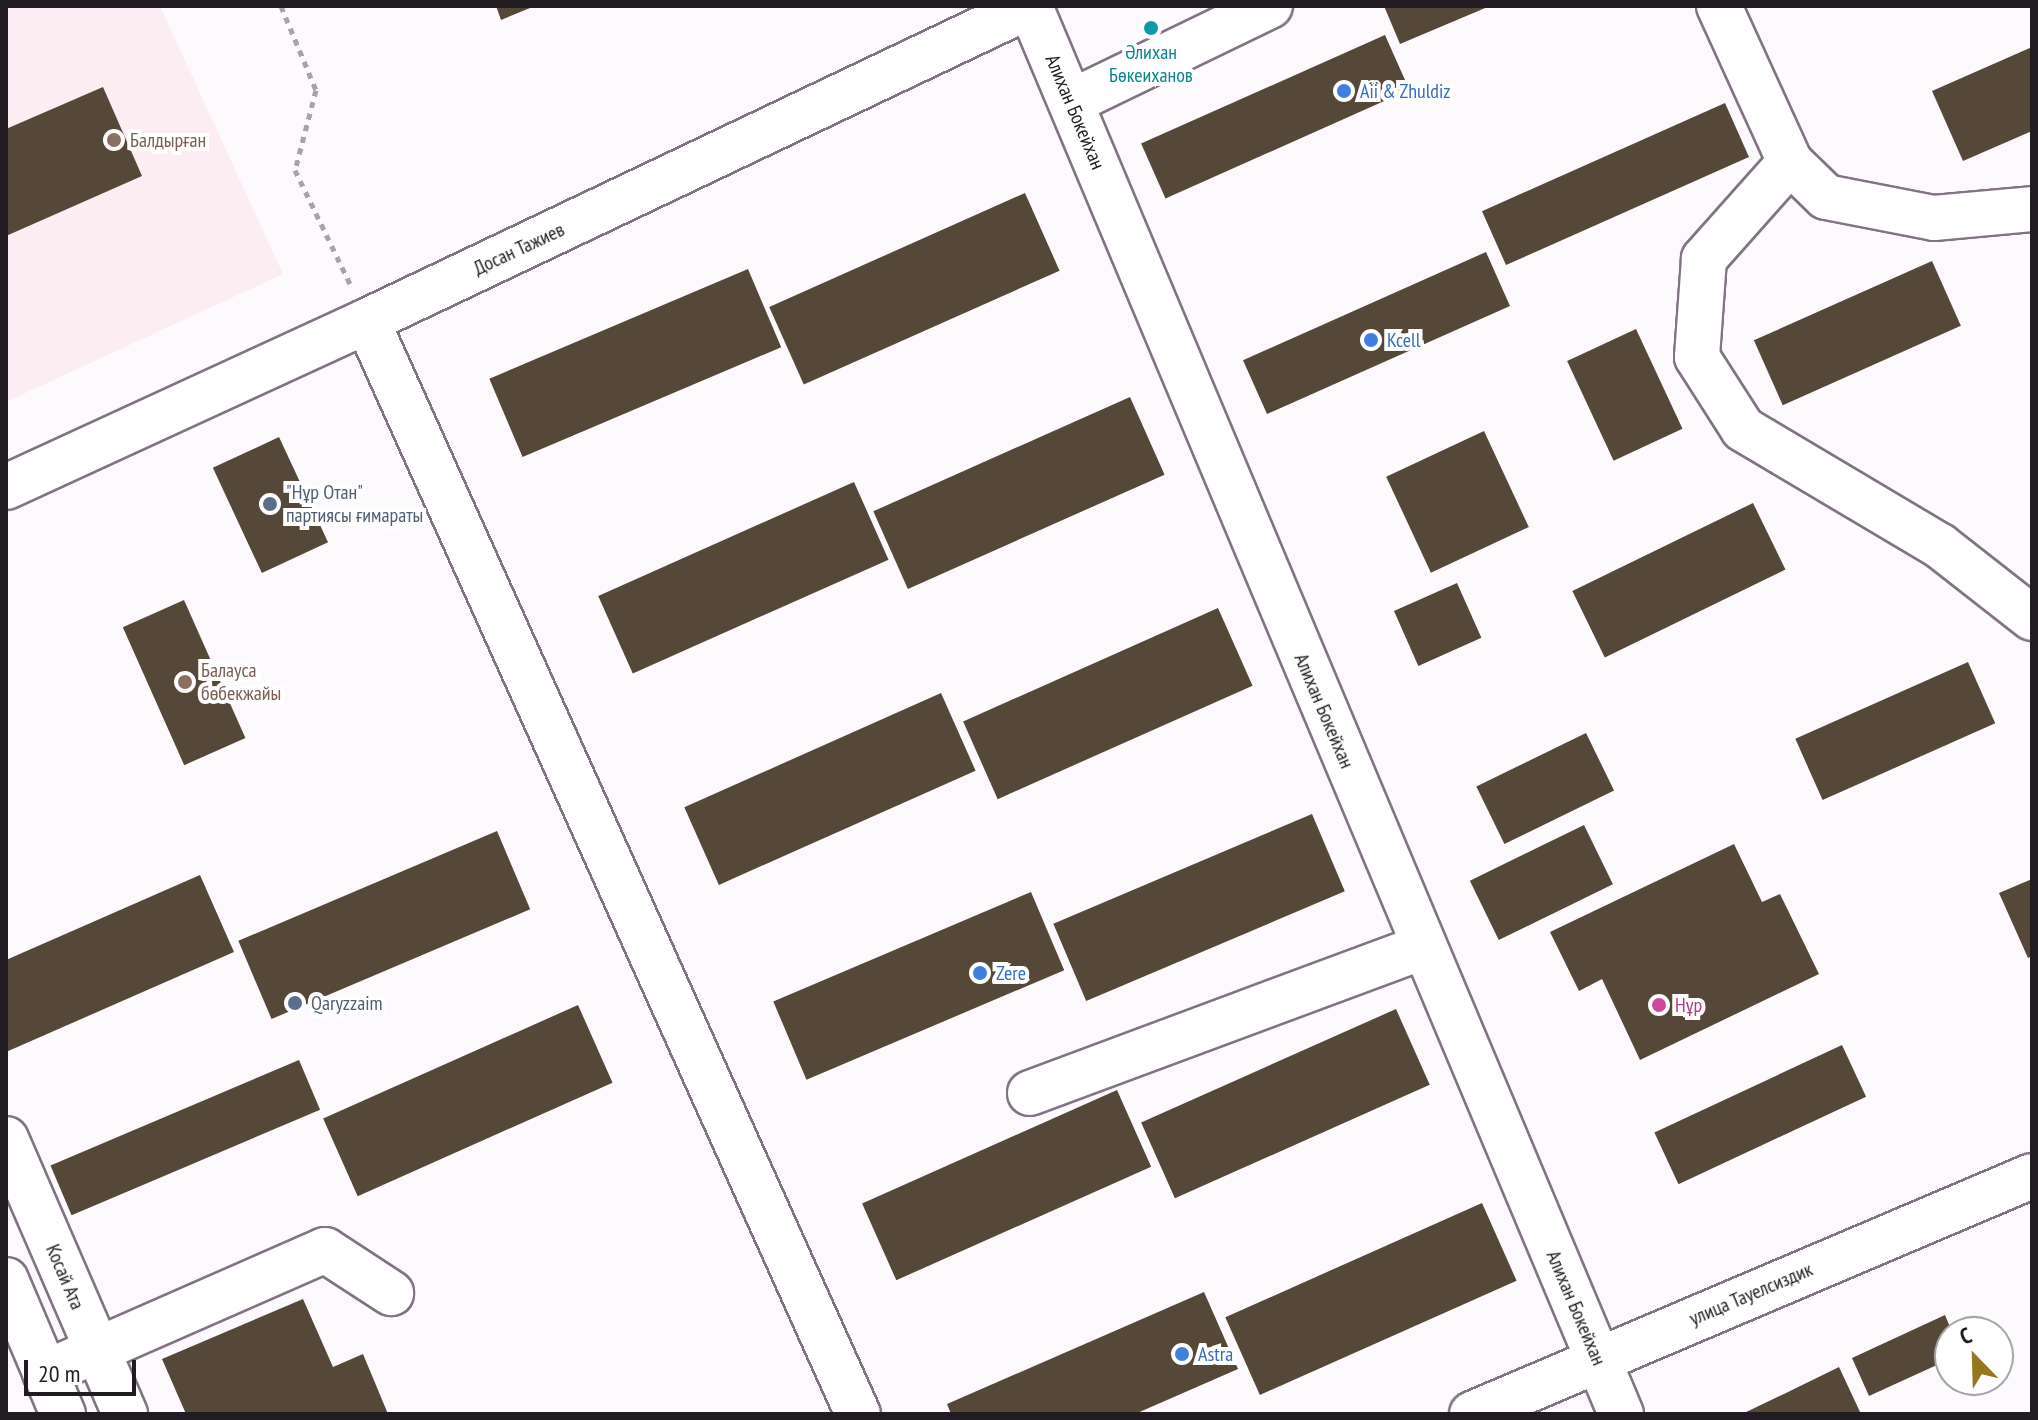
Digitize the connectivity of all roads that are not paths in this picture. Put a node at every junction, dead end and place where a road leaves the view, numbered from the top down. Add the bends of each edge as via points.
1 (1030, 6) edge
2 (1270, 6) edge
3 (1719, 6) edge
4 (1071, 102) junction
5 (1790, 162) junction
6 (2032, 209) edge
7 (367, 321) junction
8 (6, 487) edge
9 (2032, 618) edge
10 (1422, 947) junction
11 (1030, 1093) dead end
12 (6, 1139) edge
13 (2032, 1176) edge
14 (6, 1280) edge
15 (391, 1293) dead end
16 (97, 1351) junction
17 (1597, 1359) junction
18 (45, 1373) junction
19 (63, 1414) edge
20 (125, 1414) edge
21 (858, 1414) edge
22 (1472, 1414) edge
23 (1621, 1414) edge

1 - 4 street, Алихан Бокейхан
1 - 7 street, Досан Тажиев
2 - 4 street
3 - 5 street
4 - 10 street, Алихан Бокейхан
5 - 6 street via 1826,197 1934,218
5 - 9 street via 1704,259 1697,357 1743,429 1940,546
7 - 8 street, Досан Тажиев
7 - 21 street
10 - 11 street
10 - 17 street, Алихан Бокейхан
12 - 16 street, Косай Ата
13 - 17 street, улица Тауелсиздик
14 - 18 street
15 - 16 street via 325,1250
16 - 18 street
16 - 20 street, Косай Ата
17 - 22 street, улица Тауелсиздик
17 - 23 street, Алихан Бокейхан
18 - 19 street

